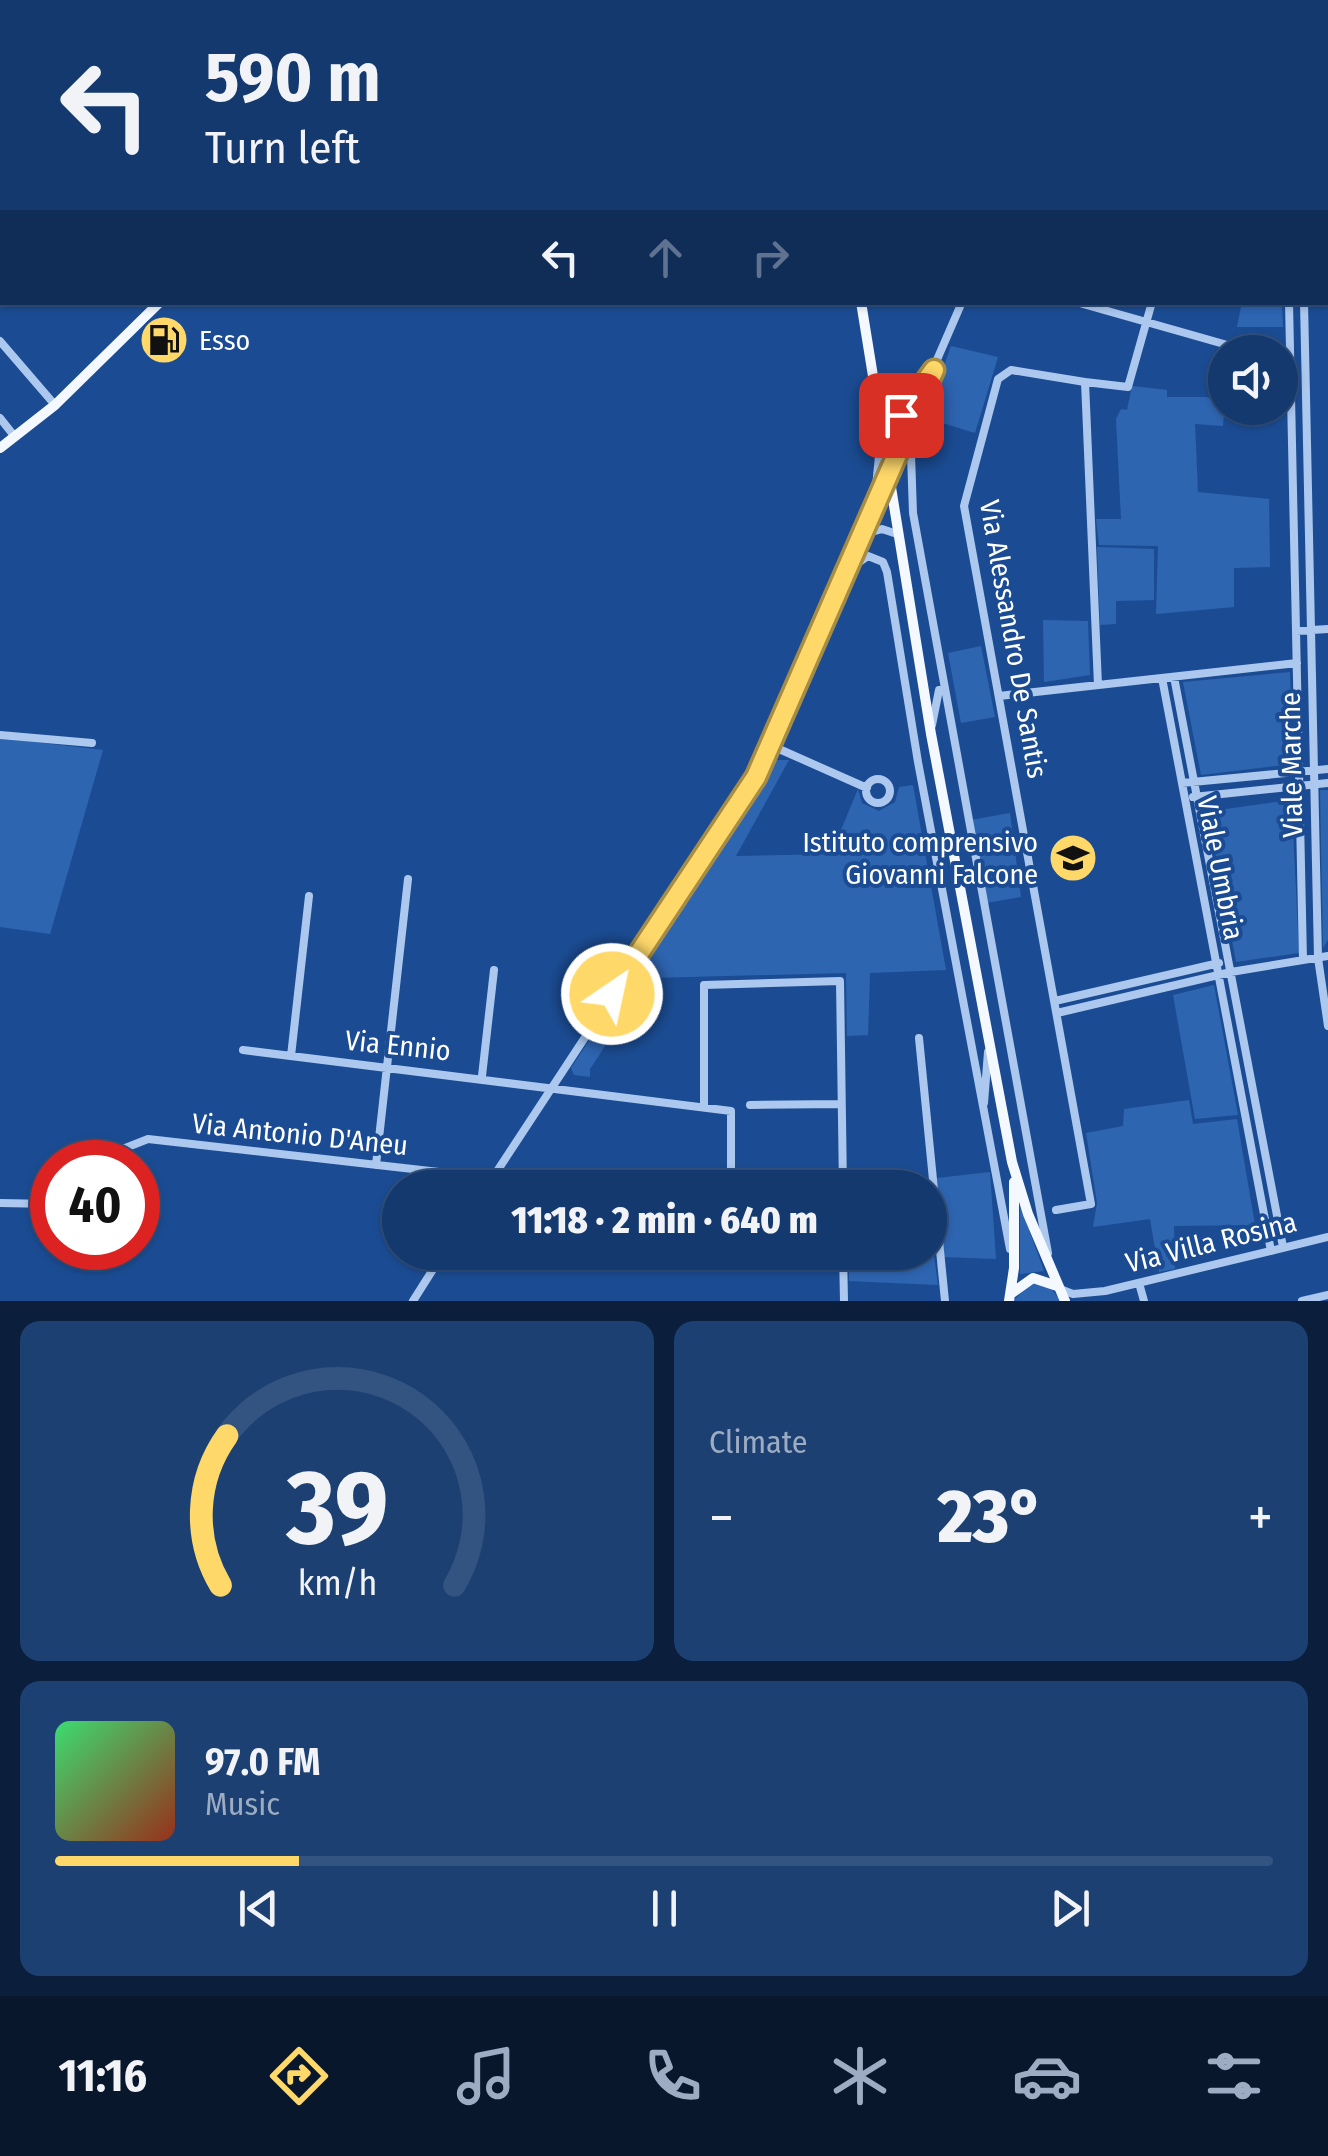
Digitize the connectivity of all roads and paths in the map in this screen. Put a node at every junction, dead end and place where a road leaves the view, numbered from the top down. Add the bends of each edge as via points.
1 (157, 305) edge
2 (860, 305) edge
3 (961, 305) edge
4 (1086, 305) edge
5 (1151, 305) edge
6 (1289, 305) edge
7 (1304, 305) edge
8 (1146, 322) junction
9 (1290, 335) edge
10 (1208, 340) edge
11 (0, 341) edge
12 (934, 370) junction
13 (1085, 382) junction
14 (926, 391) junction
15 (875, 398) junction
16 (54, 405) junction
17 (0, 418) edge
18 (911, 425) junction
19 (1292, 425) edge
20 (879, 426) junction
21 (15, 438) junction
22 (1292, 440) junction
23 (1307, 440) junction
24 (0, 448) edge
25 (888, 477) junction
26 (871, 515) junction
27 (897, 534) junction
28 (861, 535) junction
29 (1310, 559) junction
30 (1295, 560) junction
31 (1295, 572) junction
32 (1310, 572) junction
33 (845, 573) junction
34 (1328, 630) edge
35 (1311, 631) junction
36 (1296, 632) junction
37 (1297, 664) junction
38 (1174, 677) junction
39 (1162, 678) junction
40 (940, 682) junction
41 (1098, 685) junction
42 (999, 696) junction
43 (931, 734) junction
44 (0, 735) edge
45 (92, 743) dead end
46 (770, 745) junction
47 (1328, 769) edge
48 (1299, 770) junction
49 (1314, 770) junction
50 (1195, 782) junction
51 (1328, 782) edge
52 (1182, 783) junction
53 (1300, 783) junction
54 (1314, 783) junction
55 (866, 788) dead end
56 (1198, 796) junction
57 (1184, 798) junction
58 (408, 880) dead end
59 (309, 896) dead end
60 (1315, 958) edge
61 (1229, 960) junction
62 (1216, 964) junction
63 (494, 970) dead end
64 (1231, 972) junction
65 (1218, 975) junction
66 (1137, 982) junction
67 (1140, 994) junction
68 (1055, 1001) junction
69 (1057, 1012) junction
70 (1328, 1026) edge
71 (919, 1038) dead end
72 (989, 1043) junction
73 (243, 1050) dead end
74 (291, 1056) junction
75 (1248, 1064) junction
76 (387, 1066) junction
77 (1236, 1066) junction
78 (482, 1076) junction
79 (548, 1089) junction
80 (842, 1104) junction
81 (750, 1105) dead end
82 (704, 1108) junction
83 (983, 1113) junction
84 (160, 1141) edge
85 (1264, 1146) junction
86 (1252, 1148) junction
87 (1012, 1162) junction
88 (376, 1165) junction
89 (421, 1170) edge
90 (497, 1170) edge
91 (731, 1170) edge
92 (843, 1170) edge
93 (930, 1170) edge
94 (0, 1203) edge
95 (30, 1204) edge
96 (1056, 1210) dead end
97 (1278, 1219) junction
98 (1266, 1222) junction
99 (1328, 1237) edge
100 (1284, 1247) junction
101 (1271, 1250) junction
102 (1014, 1268) junction
103 (433, 1270) edge
104 (844, 1270) edge
105 (941, 1270) edge
106 (1052, 1272) junction
107 (1139, 1282) junction
108 (1104, 1291) junction
109 (1061, 1292) edge
110 (1328, 1295) edge
111 (1009, 1298) edge
112 (413, 1301) edge
113 (844, 1301) edge
114 (945, 1301) edge
115 (1086, 1301) edge
116 (1144, 1301) edge
117 (1302, 1301) edge

1 - 16 main road
2 - 15 main road
3 - 12 street
4 - 8 street
5 - 8 street
6 - 9 street, Viale Marche
7 - 23 street, Viale Marche
8 - 10 street
8 - 13 street via 1128,387
11 - 16 street
12 - 14 street
12 - 15 street via 901,415 887,414
13 - 41 street
13 - 42 street, Via Alessandro De Santis via 1004,373 968,478 964,506
14 - 18 street
14 - 40 street via 910,482
15 - 20 main road
16 - 21 main road
17 - 21 street
18 - 20 street
18 - 25 street
19 - 22 street, Viale Marche
20 - 25 main road
20 - 26 street
21 - 24 main road
22 - 23 street
22 - 30 street, Viale Marche
23 - 29 street, Viale Marche
25 - 26 street
25 - 27 main road
26 - 28 street
27 - 28 street via 882,528
27 - 43 main road
28 - 33 street
29 - 30 street
29 - 32 street, Viale Marche
30 - 31 street, Viale Marche
31 - 32 street
31 - 36 street, Viale Marche
32 - 35 street, Viale Marche
33 - 46 street
33 - 83 street via 868,556 883,562 886,572
34 - 35 street
35 - 36 street
35 - 49 street, Viale Marche
36 - 37 street, Viale Marche
37 - 38 street
37 - 48 street, Viale Marche
38 - 39 street
38 - 50 street, Viale Umbria
39 - 41 street
39 - 52 street, Viale Umbria
40 - 43 street
40 - 106 street
41 - 42 street
42 - 68 street, Via Alessandro De Santis
43 - 72 main road
44 - 45 street
46 - 55 street
46 - 79 street via 740,803
47 - 49 street
48 - 49 street
48 - 50 street
48 - 53 street, Viale Marche
49 - 54 street, Viale Marche
50 - 52 street
50 - 56 street, Viale Umbria
51 - 54 street
52 - 57 street, Viale Umbria
53 - 54 street
53 - 56 street
53 - 60 street, Viale Marche via 1303,938
54 - 60 street, Viale Marche
56 - 57 street
56 - 61 street, Viale Umbria
57 - 62 street, Viale Umbria
58 - 76 street
59 - 74 street
60 - 64 street
60 - 70 street
61 - 62 street
61 - 64 street, Viale Umbria
62 - 65 street, Viale Umbria
62 - 66 street
63 - 78 street
64 - 65 street
64 - 75 street, Viale Umbria
65 - 67 street
65 - 77 street, Viale Umbria
66 - 67 street
66 - 68 street
67 - 69 street
68 - 69 street, Via Alessandro De Santis
69 - 96 street, Via Alessandro De Santis via 1090,1204
71 - 93 street
72 - 83 street
72 - 87 main road
73 - 74 street, Via Ennio
74 - 76 street, Via Ennio
75 - 77 street
75 - 85 street, Viale Umbria
76 - 78 street, Via Ennio
76 - 88 street
77 - 86 street, Viale Umbria
78 - 79 street, Via Ennio
79 - 82 street, Via Ennio
79 - 90 street
80 - 81 street
80 - 82 street via 840,982 704,985
80 - 92 street
82 - 91 street, Via Ennio via 731,1110
83 - 102 street
84 - 88 street, Via Antonio D'Aneu
85 - 86 street
85 - 97 street, Viale Umbria
86 - 98 street, Viale Umbria
87 - 102 main road
87 - 106 main road
88 - 89 street, Via Antonio D'Aneu
94 - 95 street
97 - 98 street
97 - 100 street, Viale Umbria
98 - 101 street, Viale Umbria
99 - 100 street, Via Villa Rosina
100 - 101 street, Via Villa Rosina
101 - 107 street, Via Villa Rosina
102 - 111 main road
103 - 112 street
104 - 113 street
105 - 114 street
106 - 109 main road
107 - 108 street, Via Villa Rosina
107 - 116 street
108 - 109 street, Via Villa Rosina
108 - 115 street, Via Villa Rosina
109 - 111 main road via 1033,1278
110 - 117 street

